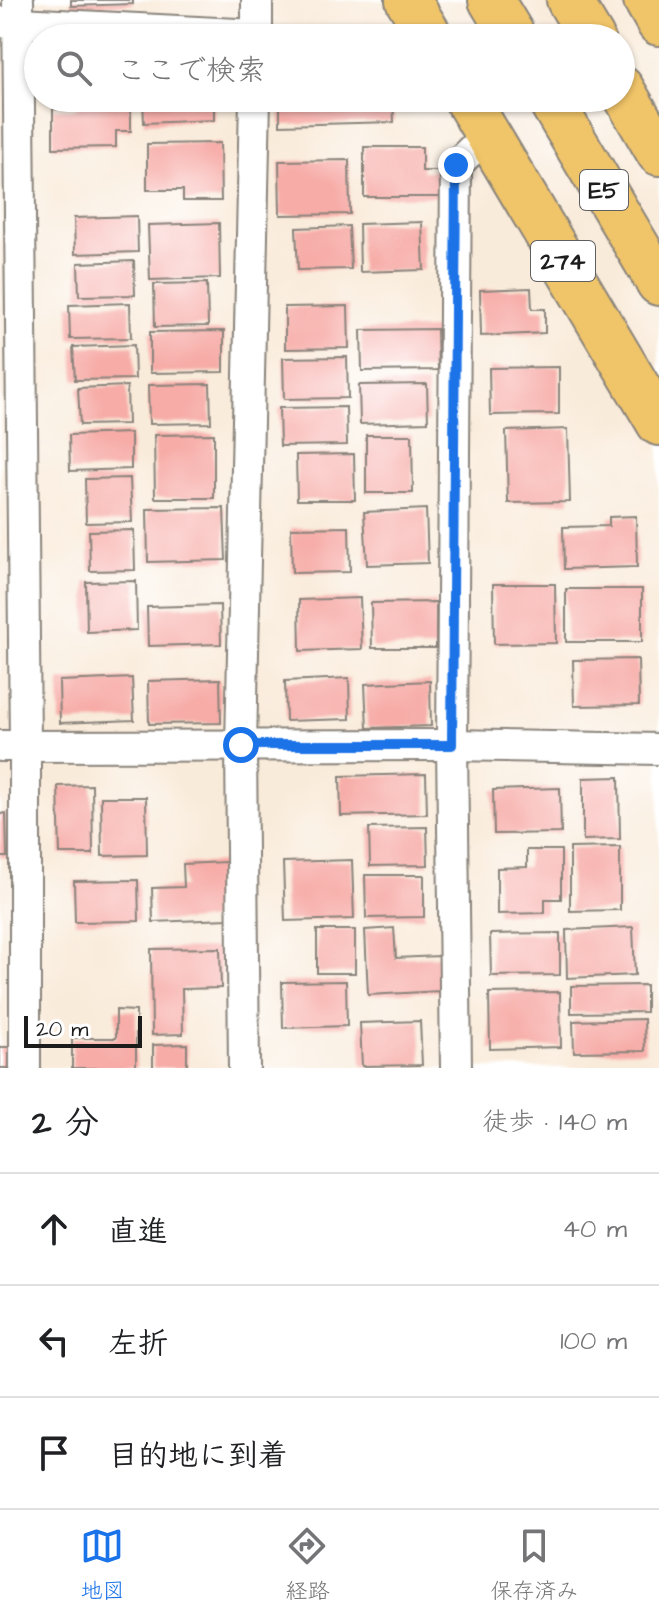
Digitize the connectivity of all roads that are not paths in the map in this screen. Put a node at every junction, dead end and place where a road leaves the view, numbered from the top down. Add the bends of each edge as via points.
1 (257, 0) edge
2 (408, 0) edge
3 (491, 0) edge
4 (569, 0) edge
5 (646, 0) edge
6 (12, 14) edge
7 (659, 23) edge
8 (119, 24) edge
9 (257, 24) edge
10 (423, 24) edge
11 (506, 24) edge
12 (584, 24) edge
13 (255, 112) edge
14 (557, 112) edge
15 (635, 112) edge
16 (477, 116) edge
17 (659, 153) edge
18 (659, 283) edge
19 (659, 423) edge
20 (241, 745) junction
21 (452, 745) junction
22 (12, 746) edge
23 (659, 749) edge
24 (25, 1068) edge
25 (244, 1068) edge
26 (456, 1068) edge

1 - 9 street
2 - 10 highway
3 - 11 highway
4 - 12 highway
5 - 7 highway
6 - 8 street
6 - 22 street
13 - 20 street
14 - 18 highway, E5
15 - 17 highway, E5
16 - 19 highway, 274
16 - 21 street via 456,165
20 - 21 street
20 - 22 street
20 - 25 street
21 - 23 street
21 - 26 street
22 - 24 street

